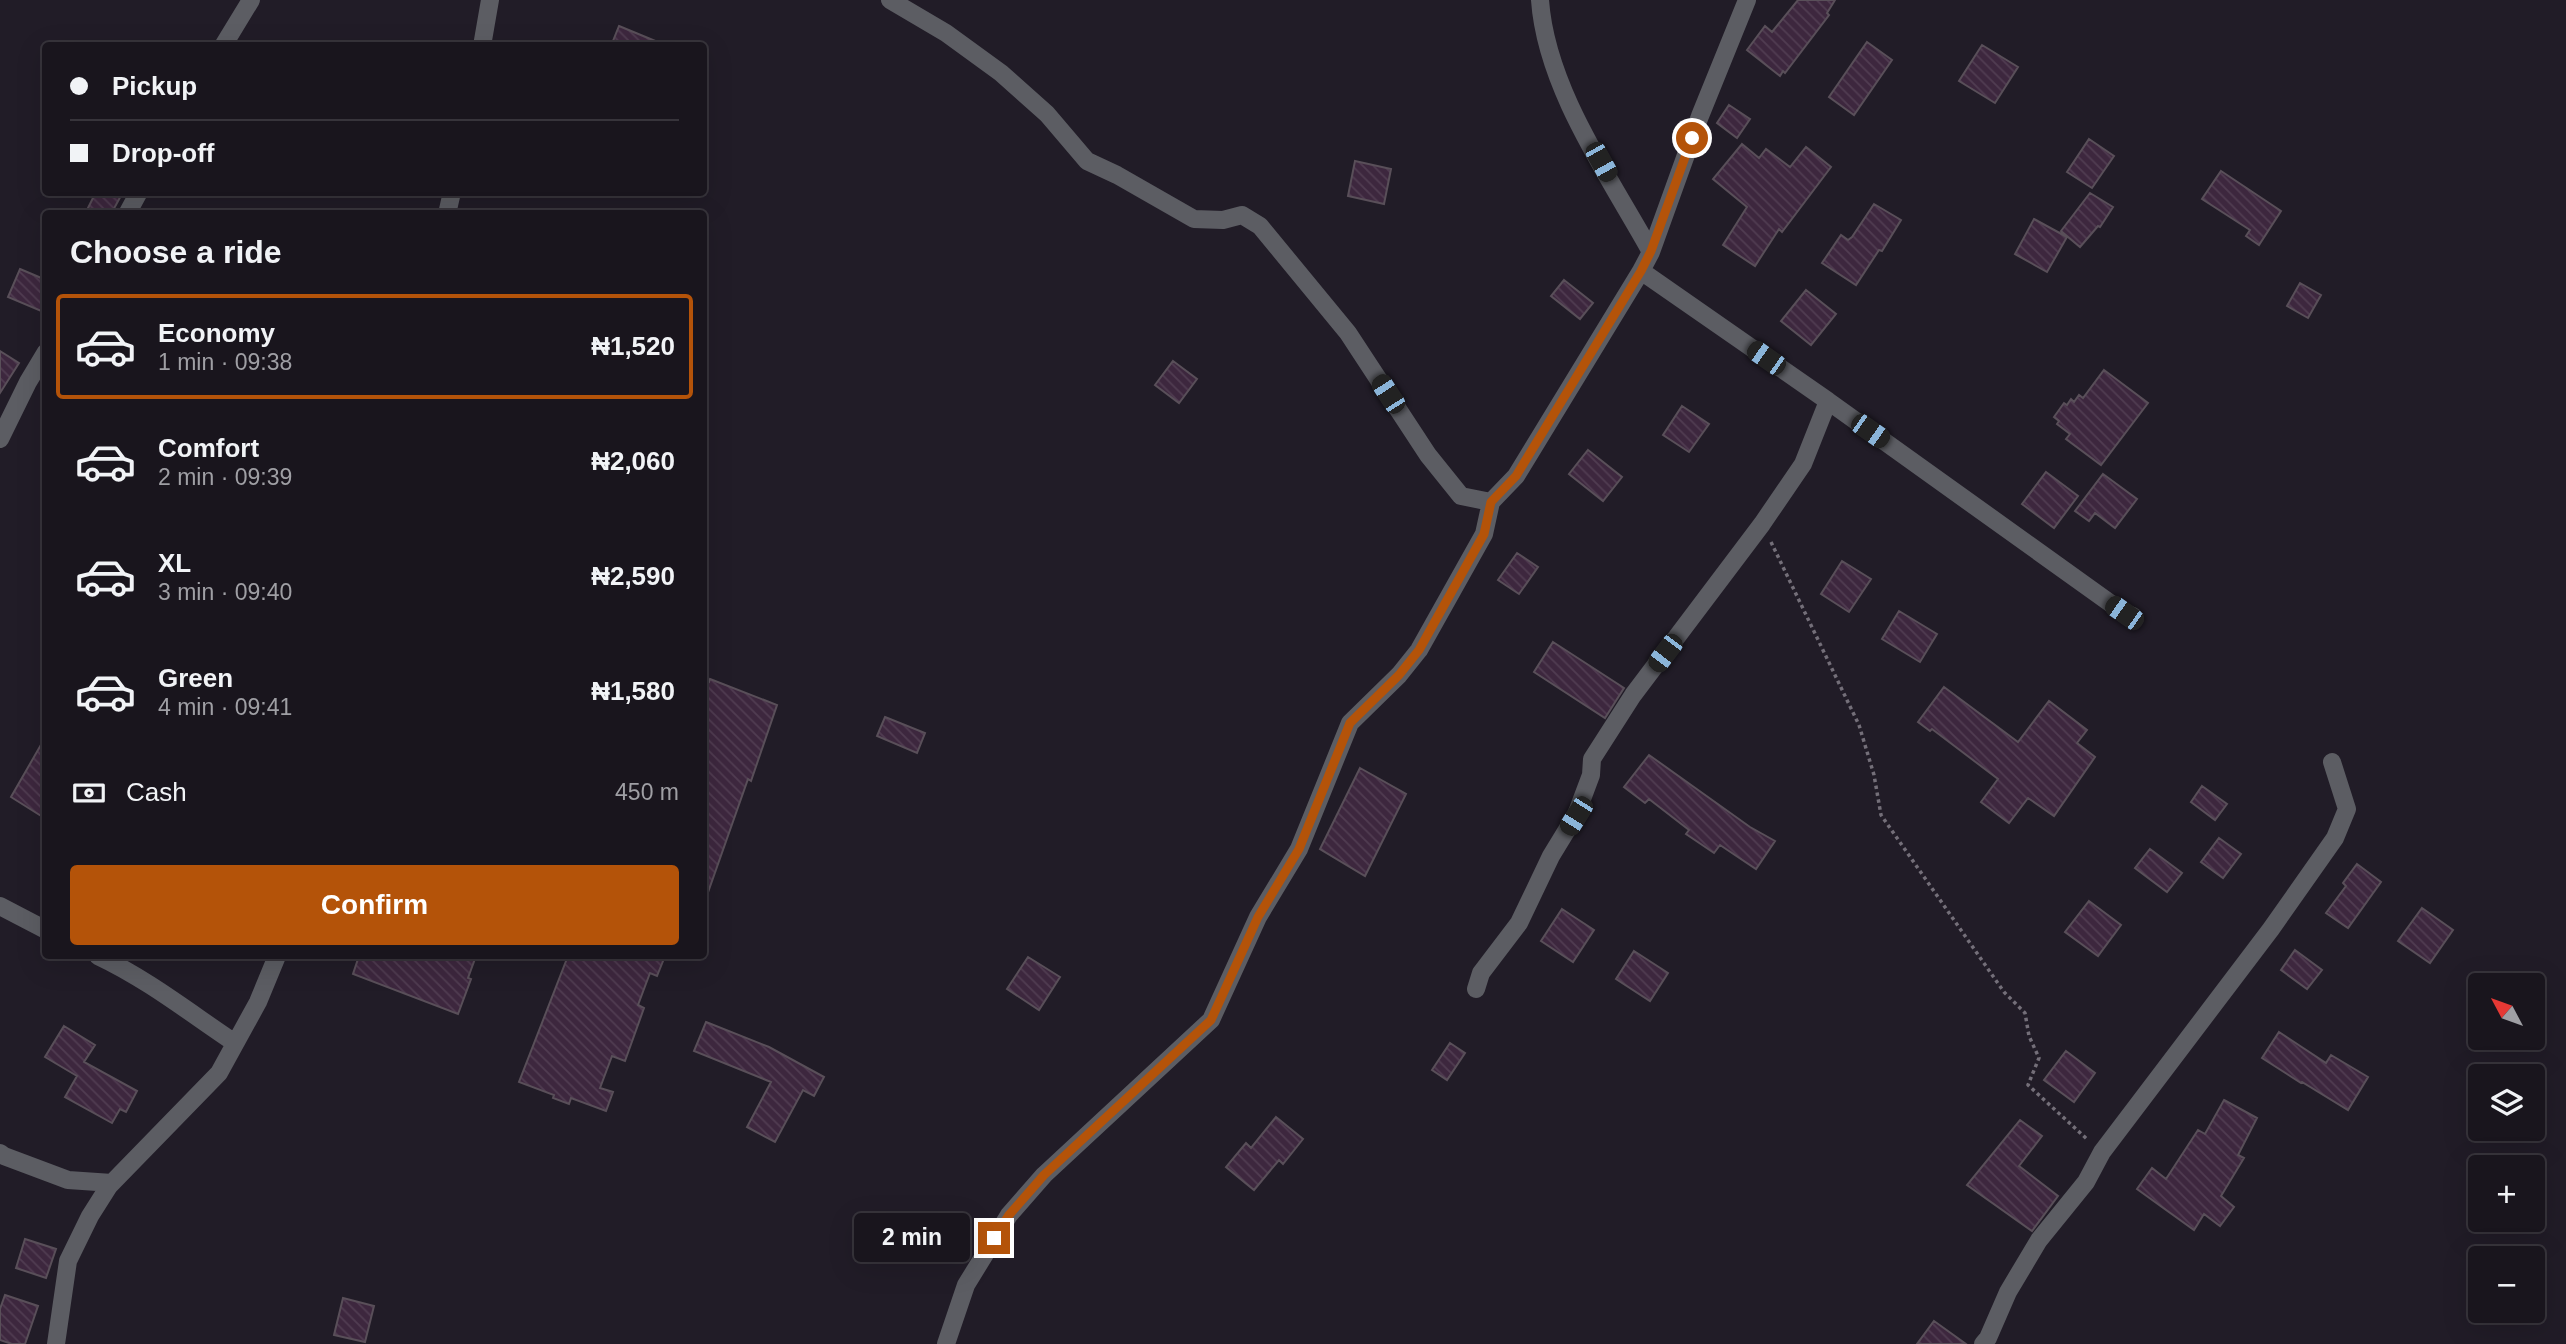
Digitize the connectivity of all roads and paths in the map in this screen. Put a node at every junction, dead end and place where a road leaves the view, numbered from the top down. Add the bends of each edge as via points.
1 (250, 0) edge
2 (491, 0) edge
3 (890, 0) edge
4 (1540, 0) edge
5 (1747, 0) edge
6 (225, 42) edge
7 (483, 42) edge
8 (1651, 251) junction
9 (1641, 271) junction
10 (42, 360) edge
11 (1828, 401) junction
12 (0, 439) edge
13 (1491, 502) junction
14 (1762, 524) junction
15 (2133, 616) dead end
16 (2333, 762) dead end
17 (0, 906) edge
18 (42, 928) edge
19 (103, 959) edge
20 (276, 959) edge
21 (1476, 989) dead end
22 (235, 1043) junction
23 (2102, 1152) junction
24 (0, 1153) edge
25 (112, 1183) junction
26 (55, 1344) edge
27 (946, 1344) edge
28 (1983, 1344) edge

1 - 6 street
2 - 7 street
3 - 13 street via 1001,73 1046,114 1087,161 1194,219 1242,215 1260,226 1348,333 1428,455 1461,496
4 - 8 street via 1564,94
5 - 8 street
8 - 9 street
9 - 11 street
9 - 13 street via 1516,476
10 - 12 street
11 - 14 street via 1803,464
11 - 15 street
13 - 27 street via 1484,534 1419,650 1350,723 1299,849 1258,917 1211,1020 1044,1175 1009,1215 966,1285
14 - 21 street via 1633,695 1598,749 1576,816 1519,923 1481,973
14 - 23 path via 1858,725 1881,815 2004,992 2025,1013 2039,1058 2028,1085
16 - 23 street via 2347,809 2335,838
17 - 18 street
19 - 22 street via 161,991
20 - 22 street
22 - 25 street via 219,1073
23 - 28 street via 2086,1182 2039,1240
24 - 25 street via 68,1180
25 - 26 street via 68,1261

